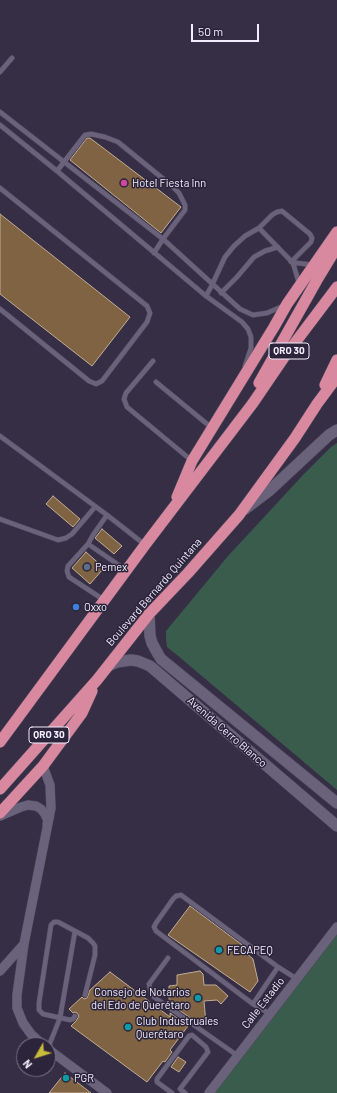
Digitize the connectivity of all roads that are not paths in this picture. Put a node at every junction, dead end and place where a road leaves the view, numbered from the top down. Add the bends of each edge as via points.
1 (12, 58) dead end
2 (0, 72) edge
3 (0, 112) edge
4 (0, 125) edge
5 (64, 162) junction
6 (57, 170) junction
7 (0, 188) edge
8 (259, 228) junction
9 (337, 232) edge
10 (163, 239) junction
11 (278, 247) junction
12 (337, 247) edge
13 (154, 252) junction
14 (292, 262) junction
15 (314, 265) junction
16 (212, 285) junction
17 (300, 285) junction
18 (337, 287) edge
19 (221, 293) junction
20 (206, 296) junction
21 (286, 304) junction
22 (0, 309) edge
23 (337, 360) edge
24 (153, 361) dead end
25 (337, 377) edge
26 (156, 382) dead end
27 (235, 390) junction
28 (317, 404) junction
29 (243, 416) junction
30 (212, 428) junction
31 (337, 430) edge
32 (0, 436) edge
33 (192, 461) junction
34 (96, 507) junction
35 (107, 515) junction
36 (239, 515) junction
37 (169, 516) junction
38 (0, 519) edge
39 (88, 544) junction
40 (145, 546) junction
41 (128, 571) junction
42 (105, 601) junction
43 (149, 614) junction
44 (108, 666) junction
45 (97, 680) junction
46 (0, 742) edge
47 (43, 766) junction
48 (0, 789) edge
49 (337, 803) edge
50 (0, 812) edge
51 (0, 816) edge
52 (337, 826) edge
53 (47, 828) junction
54 (337, 927) edge
55 (75, 931) junction
56 (24, 944) junction
57 (168, 958) dead end
58 (278, 967) junction
59 (0, 971) edge
60 (297, 978) junction
61 (85, 995) dead end
62 (253, 1004) junction
63 (270, 1014) junction
64 (75, 1016) dead end
65 (60, 1018) junction
66 (35, 1037) edge
67 (53, 1037) edge
68 (56, 1055) edge
69 (238, 1056) junction
70 (178, 1091) edge
71 (107, 1093) edge
72 (172, 1093) edge
73 (185, 1093) edge
74 (209, 1093) edge

1 - 2 lane
3 - 5 lane
4 - 6 lane
5 - 6 lane
5 - 10 lane
5 - 10 lane via 85,136 90,134 118,142 172,186 185,205 184,213
6 - 13 lane
7 - 22 lane via 147,306 150,313 148,322 102,381 96,384
8 - 11 lane
8 - 14 lane via 272,215 282,210 310,234 311,242
8 - 16 lane via 245,236 225,257
9 - 15 highway
10 - 13 lane
10 - 16 lane
11 - 14 lane
11 - 19 lane via 254,257
12 - 29 highway, QRO 30 via 258,383
13 - 20 lane
14 - 15 lane
14 - 17 lane
15 - 17 highway
16 - 19 lane
16 - 20 lane
17 - 21 highway
18 - 29 highway, QRO 30
19 - 21 lane via 253,316
20 - 27 lane via 242,322 251,337 251,348
21 - 27 highway
23 - 28 highway, Boulevard Bernardo Quintana / QRO 30
24 - 33 lane via 126,393 124,399 127,407
25 - 28 highway, Boulevard Bernardo Quintana / QRO 30
26 - 30 lane
27 - 30 highway
28 - 36 highway, Boulevard Bernardo Quintana / QRO 30
29 - 37 highway, QRO 30
30 - 33 highway
31 - 36 main road
32 - 34 lane
33 - 37 highway
34 - 35 lane
34 - 38 lane via 72,534 58,540
35 - 39 lane
35 - 40 lane
36 - 43 highway, Boulevard Bernardo Quintana / QRO 30
37 - 40 highway, QRO 30
39 - 41 lane
39 - 42 lane via 68,566 67,571 69,577
40 - 41 highway, QRO 30
41 - 42 highway, QRO 30
42 - 46 highway, QRO 30
43 - 44 highway, Boulevard Bernardo Quintana / QRO 30
43 - 49 main road, Avenida Cerro Blanco via 152,643 162,659
44 - 45 highway, Boulevard Bernardo Quintana / QRO 30
44 - 52 main road, Avenida Cerro Blanco via 131,660 150,666
45 - 47 highway via 82,713
45 - 48 highway, Boulevard Bernardo Quintana / QRO 30
47 - 50 highway
47 - 53 street via 50,785 51,808
51 - 53 street via 28,805 36,806 45,814 48,820
53 - 56 street
54 - 60 street, Calle Estadio
55 - 61 lane via 88,938 95,946
55 - 65 lane
55 - 65 lane via 58,922 51,925 39,1010 43,1014
56 - 59 street
56 - 66 street via 17,1008 23,1023
57 - 69 lane via 149,984 154,997
58 - 60 lane
58 - 62 lane
58 - 62 lane via 181,895 173,898 156,923 156,931
60 - 63 street, Calle Estadio
62 - 63 lane
63 - 69 street, Calle Estadio
64 - 65 lane via 70,1020
65 - 67 lane
68 - 71 street
69 - 74 street, Calle Estadio
70 - 72 lane via 208,1052 192,1035 157,1079 157,1082
70 - 73 lane

